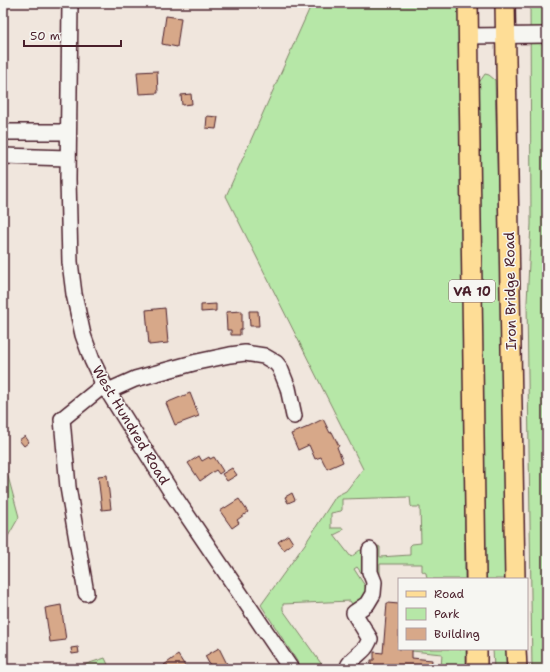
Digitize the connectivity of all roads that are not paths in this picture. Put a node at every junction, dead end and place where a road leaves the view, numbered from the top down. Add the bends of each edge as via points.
1 (70, 3) edge
2 (468, 3) edge
3 (505, 3) edge
4 (506, 35) junction
5 (547, 35) edge
6 (468, 36) junction
7 (3, 132) edge
8 (68, 132) junction
9 (3, 156) edge
10 (68, 158) junction
11 (106, 388) junction
12 (294, 416) dead end
13 (370, 550) dead end
14 (476, 578) edge
15 (515, 578) edge
16 (86, 593) dead end
17 (477, 650) edge
18 (516, 650) edge
19 (291, 669) edge
20 (347, 669) edge
21 (477, 669) edge
22 (517, 669) edge

1 - 8 street, West Hundred Road
2 - 6 main road, VA 10
3 - 4 main road, Iron Bridge Road / VA 10
4 - 5 street
4 - 6 street
4 - 15 main road, Iron Bridge Road / VA 10
6 - 14 main road, VA 10
7 - 8 street
8 - 10 street, West Hundred Road
9 - 10 street
10 - 11 street, West Hundred Road via 70,262 74,294 83,334
11 - 12 street via 197,362 245,353 264,356 280,368 288,388
11 - 16 street via 62,419 68,487
11 - 19 street, West Hundred Road via 170,490
13 - 20 street via 373,594 367,604 354,613 370,639
17 - 21 main road
18 - 22 main road

